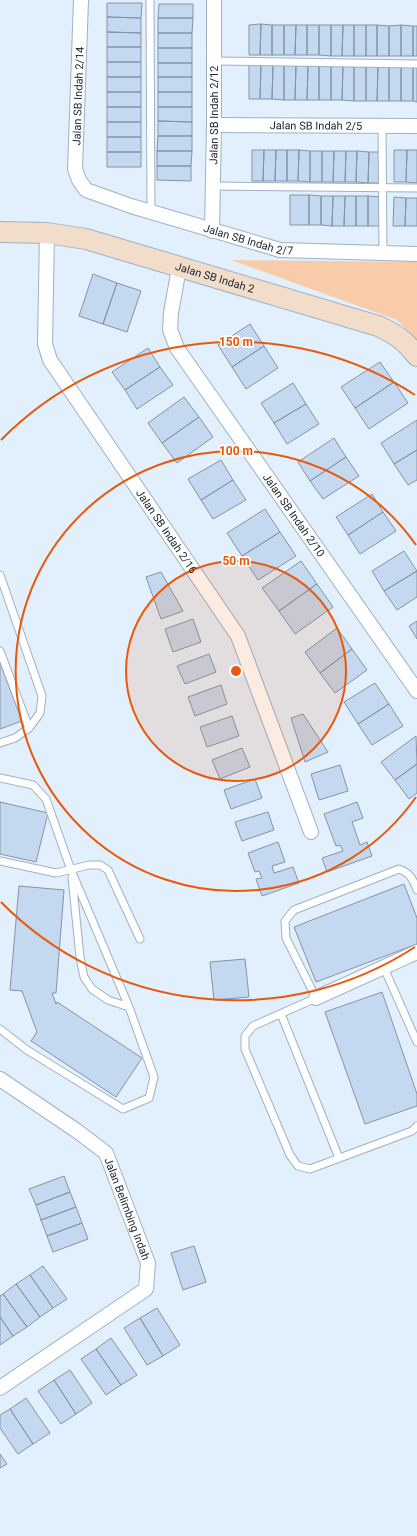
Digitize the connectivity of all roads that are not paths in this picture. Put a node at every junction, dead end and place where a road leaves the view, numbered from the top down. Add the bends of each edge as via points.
1 (81, 0) edge
2 (150, 0) edge
3 (214, 0) edge
4 (214, 61) junction
5 (417, 64) edge
6 (214, 125) junction
7 (382, 126) junction
8 (417, 126) edge
9 (213, 186) junction
10 (383, 187) junction
11 (417, 188) edge
12 (86, 190) joint
13 (151, 212) junction
14 (212, 231) junction
15 (0, 232) edge
16 (47, 233) junction
17 (382, 254) junction
18 (417, 254) edge
19 (179, 268) junction
20 (417, 356) edge
21 (0, 575) edge
22 (0, 651) edge
23 (417, 691) edge
24 (29, 728) junction
25 (0, 743) edge
26 (0, 778) edge
27 (311, 832) dead end
28 (0, 861) edge
29 (71, 870) junction
30 (417, 890) edge
31 (140, 939) dead end
32 (417, 952) edge
33 (384, 968) junction
34 (316, 998) junction
35 (129, 1007) junction
36 (281, 1014) junction
37 (0, 1030) edge
38 (417, 1042) edge
39 (0, 1079) edge
40 (415, 1131) edge
41 (339, 1158) junction
42 (0, 1388) edge

1 - 12 street, Jalan SB Indah 2/14 via 75,169
2 - 13 lane
3 - 4 street, Jalan SB Indah 2/12
4 - 5 lane
4 - 6 street, Jalan SB Indah 2/12
6 - 7 street, Jalan SB Indah 2/5
6 - 9 street, Jalan SB Indah 2/12
7 - 8 street, Jalan SB Indah 2/5
7 - 10 lane
9 - 10 lane
9 - 14 street, Jalan SB Indah 2/12
10 - 11 lane
10 - 17 lane
12 - 13 street, Jalan SB Indah 2/7
13 - 14 street, Jalan SB Indah 2/7
14 - 17 street, Jalan SB Indah 2/7 via 280,250
15 - 16 street, Jalan SB Indah 2
16 - 19 street, Jalan SB Indah 2 via 86,239
16 - 27 street, Jalan SB Indah 2/16 via 45,344 50,360 238,636
17 - 18 street, Jalan SB Indah 2/7
19 - 20 street, Jalan SB Indah 2 via 378,326 395,334
19 - 23 street, Jalan SB Indah 2/10 via 170,330 178,348
21 - 24 lane via 42,696 40,713
22 - 24 lane
24 - 25 lane via 15,738
26 - 29 lane via 33,785 46,798
28 - 29 lane via 56,873
29 - 31 lane via 100,865 108,870
29 - 35 lane
29 - 35 lane via 84,978 92,989 108,1000
30 - 34 lane via 413,878 399,869 294,910 285,922 286,938
32 - 33 street
33 - 34 street
33 - 38 lane
34 - 36 lane
35 - 37 lane via 154,1077 149,1098 123,1109 27,1050
36 - 41 lane
36 - 41 lane via 253,1026 245,1036 245,1049 290,1155 298,1166 310,1169
39 - 42 street, Jalan Belimbing Indah via 106,1153 148,1263 146,1289
40 - 41 lane

